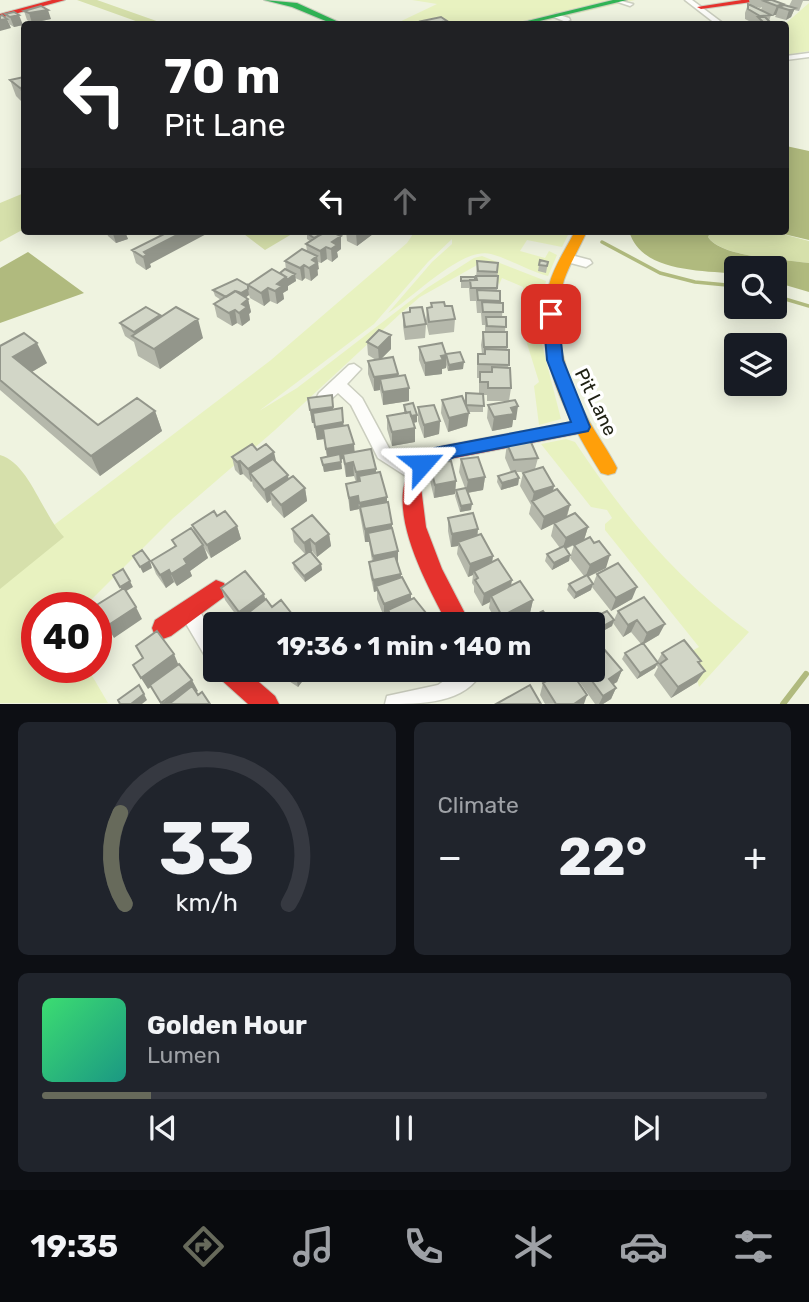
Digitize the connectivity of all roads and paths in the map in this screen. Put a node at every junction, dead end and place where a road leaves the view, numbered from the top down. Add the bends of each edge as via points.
1 (61, 0) edge
2 (268, 0) edge
3 (763, 1) edge
4 (624, 2) edge
5 (695, 4) edge
6 (0, 16) edge
7 (332, 21) edge
8 (540, 21) edge
9 (716, 21) edge
10 (809, 55) edge
11 (789, 58) edge
12 (579, 235) edge
13 (567, 258) junction
14 (586, 263) dead end
15 (354, 369) dead end
16 (338, 384) junction
17 (324, 397) edge
18 (581, 427) junction
19 (608, 468) dead end
20 (415, 473) junction
21 (216, 590) dead end
22 (188, 610) junction
23 (453, 612) edge
24 (163, 628) dead end
25 (203, 634) edge
26 (238, 682) edge
27 (464, 682) edge
28 (267, 704) edge
29 (395, 704) edge

1 - 6 street
2 - 7 street
3 - 5 street
4 - 8 street
5 - 9 street
10 - 11 street
12 - 13 street, Pit Lane
13 - 14 street
13 - 18 street, Pit Lane via 552,300 551,338 559,373
15 - 16 street
16 - 17 street
16 - 20 street via 357,402 384,454
18 - 19 street, Pit Lane
18 - 20 street via 442,453
20 - 23 street via 411,491 424,547
21 - 22 street
22 - 24 street
22 - 25 street
26 - 28 street
27 - 29 street via 442,694

